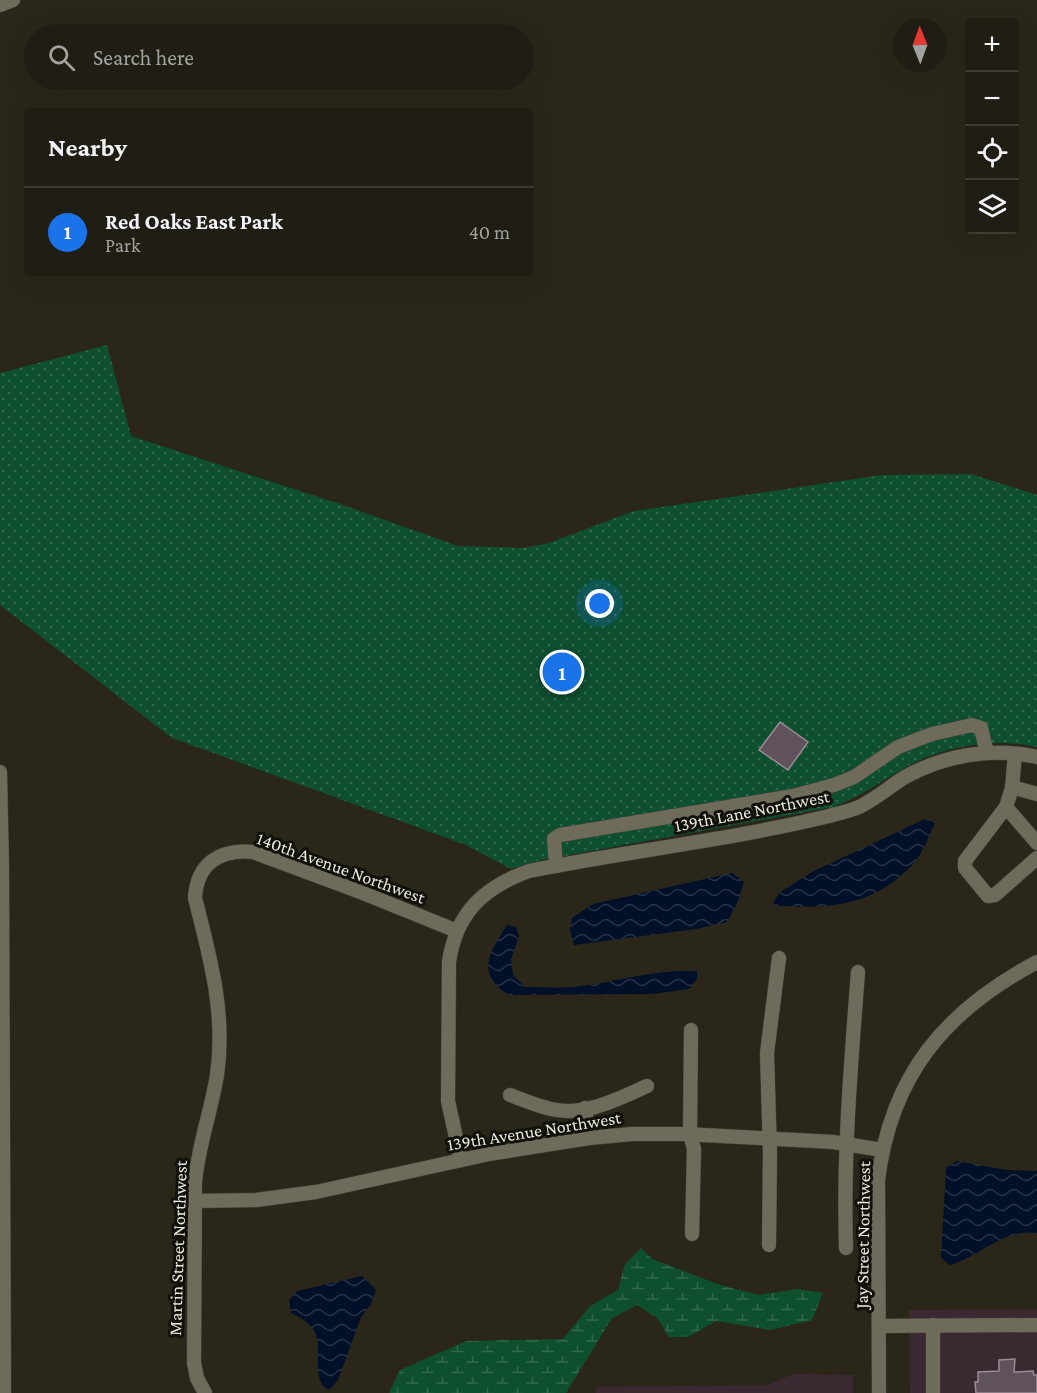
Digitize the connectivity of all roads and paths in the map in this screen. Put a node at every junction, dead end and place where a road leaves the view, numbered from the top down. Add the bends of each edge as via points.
1 (13, 0) edge
2 (0, 5) edge
3 (987, 753) junction
4 (1015, 754) junction
5 (1037, 757) edge
6 (0, 772) edge
7 (1012, 787) junction
8 (1037, 794) edge
9 (792, 796) junction
10 (1006, 807) junction
11 (797, 822) junction
12 (1037, 843) edge
13 (1037, 858) edge
14 (213, 860) joint
15 (556, 866) junction
16 (456, 932) junction
17 (779, 958) dead end
18 (1037, 962) edge
19 (858, 972) dead end
20 (1, 1024) edge
21 (691, 1030) dead end
22 (647, 1086) dead end
23 (510, 1095) dead end
24 (585, 1108) junction
25 (690, 1134) junction
26 (589, 1138) junction
27 (768, 1138) junction
28 (846, 1144) junction
29 (882, 1150) junction
30 (461, 1160) junction
31 (195, 1201) junction
32 (2, 1222) edge
33 (692, 1234) dead end
34 (769, 1245) dead end
35 (846, 1248) dead end
36 (933, 1325) junction
37 (1037, 1325) edge
38 (879, 1326) junction
39 (4, 1393) edge
40 (205, 1393) edge
41 (879, 1393) edge
42 (933, 1393) edge

1 - 2 street
3 - 4 street, 139th Lane Northwest
3 - 9 street via 981,728 972,725 898,747 854,777
3 - 11 street, 139th Lane Northwest via 938,763 905,777 859,807
4 - 5 street, 139th Lane Northwest
4 - 7 street
6 - 20 street
7 - 8 street
7 - 10 street
9 - 11 street
9 - 15 street via 560,835 554,839
10 - 12 street
10 - 13 street via 965,861 964,868 988,896 995,895
11 - 15 street, 139th Lane Northwest
14 - 16 street, 140th Avenue Northwest via 221,854 253,852
14 - 31 street, Martin Street Northwest via 196,885 195,898 217,991 219,1056 197,1159
15 - 16 street, 139th Lane Northwest via 498,884 473,905
16 - 30 street, 139th Lane Northwest via 448,978 448,1101
17 - 27 street via 767,1053
18 - 29 street, Jay Street Northwest via 974,1003 933,1043 902,1091
19 - 28 street
20 - 32 street
21 - 25 street
22 - 24 street via 607,1104
23 - 24 street via 550,1109
24 - 26 street
25 - 26 street, 139th Avenue Northwest
25 - 27 street, 139th Avenue Northwest
25 - 33 street via 694,1149
26 - 30 street, 139th Avenue Northwest
27 - 28 street, 139th Avenue Northwest
27 - 34 street
28 - 29 street, 139th Avenue Northwest
28 - 35 street
29 - 38 street, Jay Street Northwest via 878,1180
30 - 31 street, 139th Avenue Northwest via 316,1192 256,1200
31 - 40 street, Martin Street Northwest via 194,1363
32 - 39 street
36 - 37 street
36 - 38 street
36 - 42 street
38 - 41 street, Jay Street Northwest

